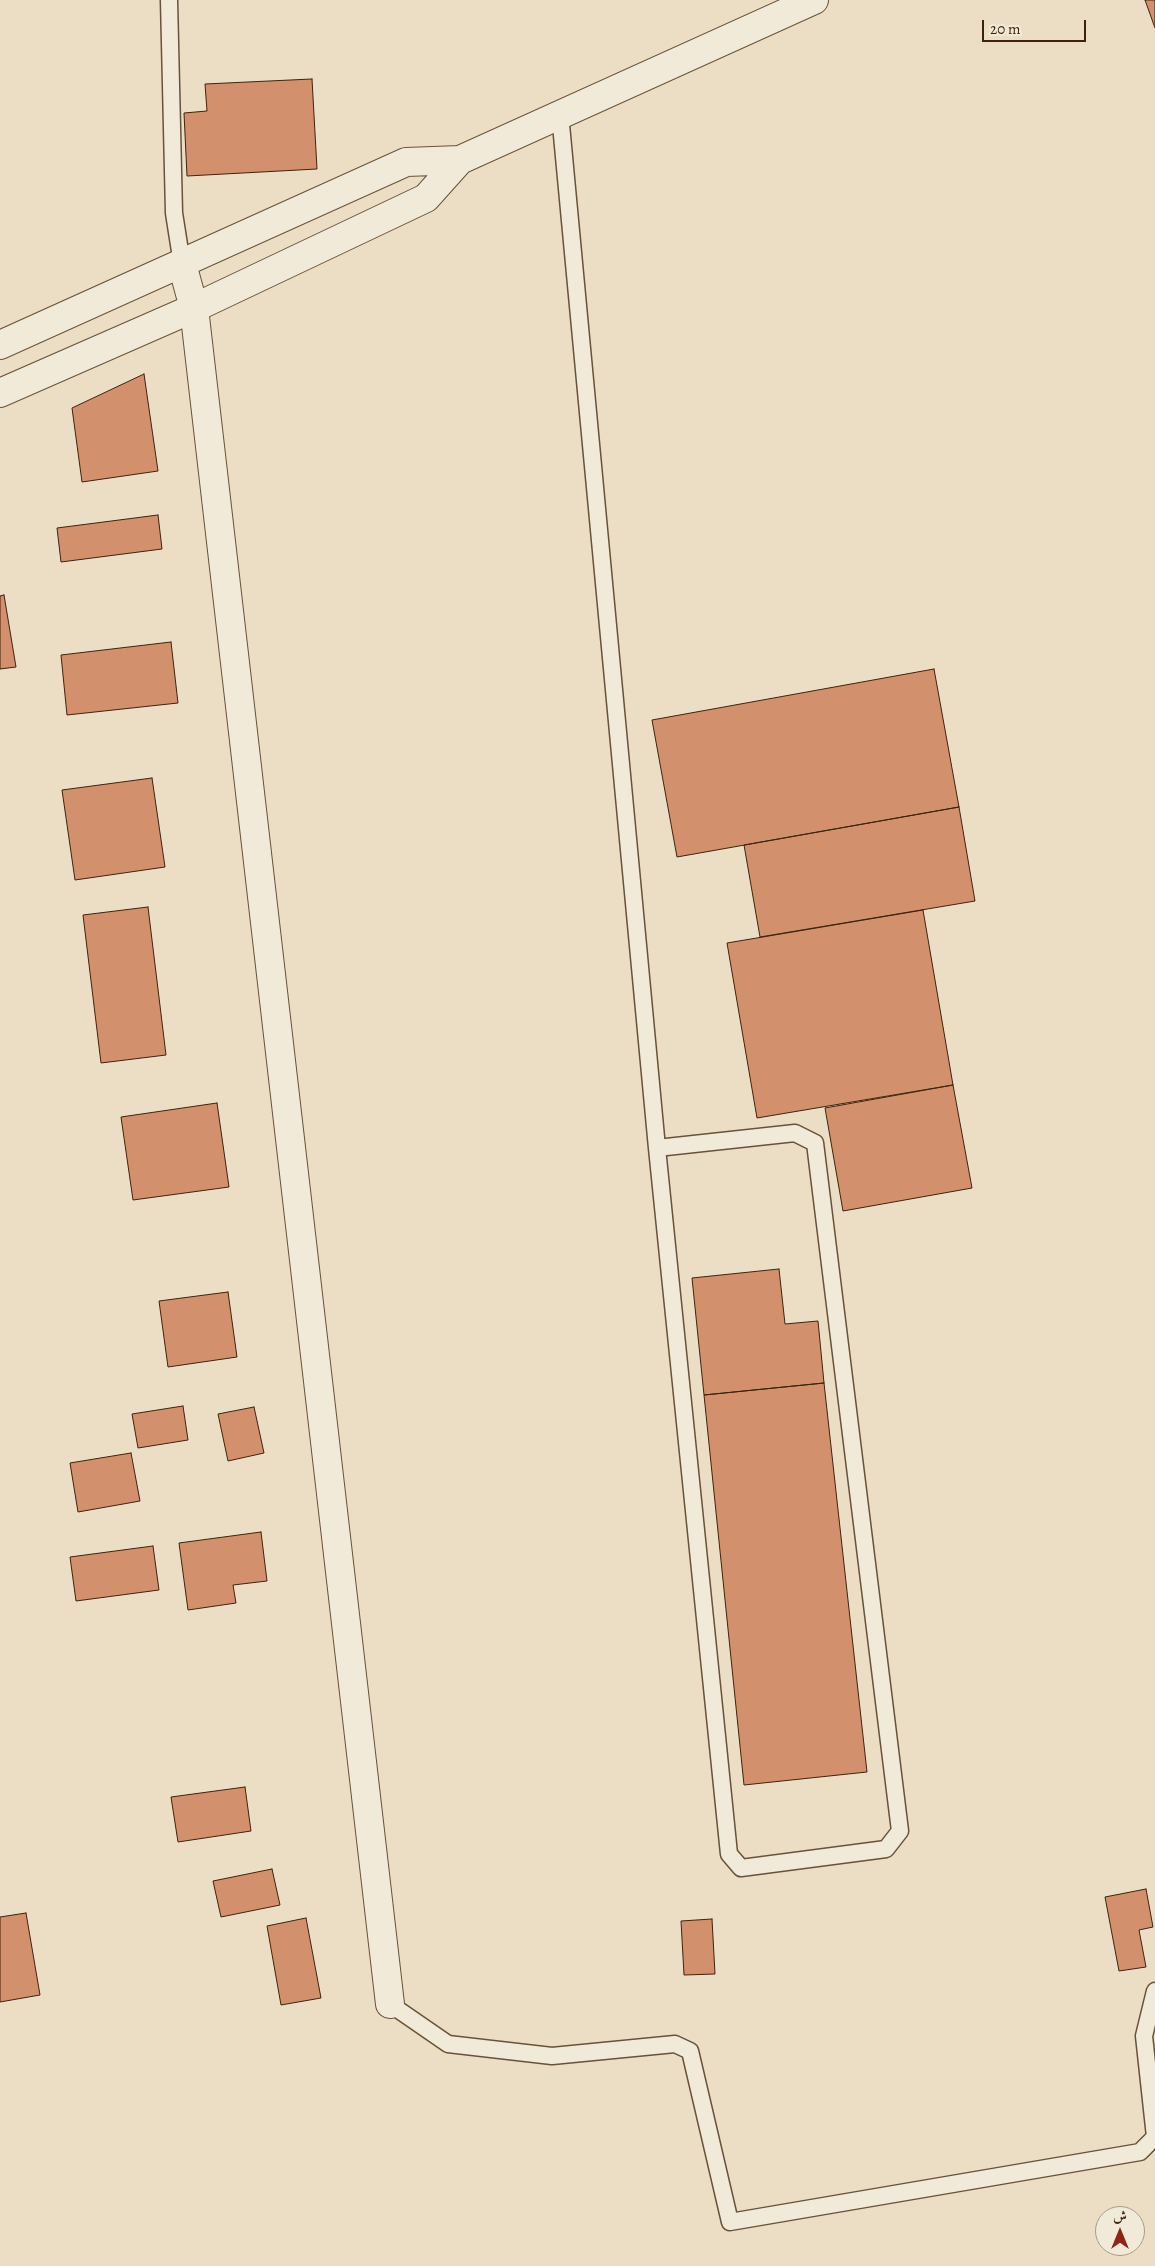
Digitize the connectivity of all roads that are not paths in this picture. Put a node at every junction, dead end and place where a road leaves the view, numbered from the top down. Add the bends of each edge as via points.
1 (169, 0) edge
2 (814, 0) edge
3 (560, 114) junction
4 (460, 160) junction
5 (182, 264) junction
6 (194, 308) junction
7 (0, 345) edge
8 (0, 392) edge
9 (656, 1148) junction
10 (1155, 1991) edge
11 (390, 2004) joint

1 - 5 lane via 174,213
2 - 3 street
3 - 4 street
3 - 9 lane
4 - 5 street via 406,162
4 - 6 street via 426,198
5 - 6 street
5 - 7 street
6 - 8 street
6 - 11 street
9 - 9 lane via 729,1854 740,1868 886,1849 900,1831 815,1143 795,1133
10 - 11 lane via 1144,2036 1155,2136 1140,2152 730,2222 690,2051 675,2044 552,2056 448,2044

